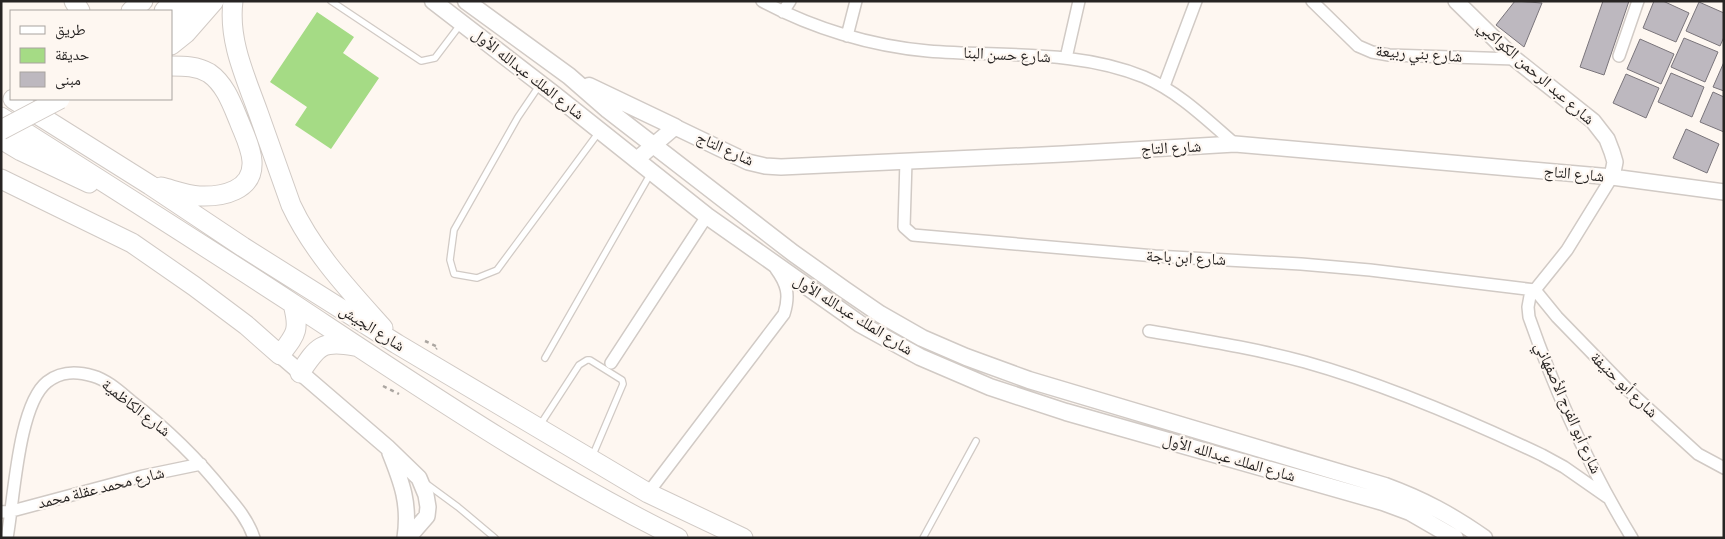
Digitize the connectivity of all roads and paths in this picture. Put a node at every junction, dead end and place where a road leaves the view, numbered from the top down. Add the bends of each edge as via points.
1 (143, 1) edge
2 (174, 1) edge
3 (196, 1) edge
4 (214, 1) edge
5 (233, 1) edge
6 (331, 1) edge
7 (433, 1) edge
8 (466, 1) edge
9 (762, 1) edge
10 (790, 1) edge
11 (856, 1) edge
12 (1079, 1) edge
13 (1196, 1) edge
14 (1312, 1) edge
15 (1456, 1) edge
16 (1638, 1) edge
17 (132, 10) edge
18 (165, 10) edge
19 (783, 12) junction
20 (461, 23) junction
21 (172, 24) edge
22 (847, 36) junction
23 (172, 44) edge
24 (1619, 56) dead end
25 (1066, 58) junction
26 (1515, 59) junction
27 (172, 66) edge
28 (569, 76) junction
29 (540, 83) junction
30 (1164, 86) junction
31 (15, 100) edge
32 (58, 100) edge
33 (1, 117) edge
34 (675, 126) junction
35 (1, 130) edge
36 (600, 131) junction
37 (1, 139) edge
38 (654, 144) junction
39 (1235, 144) junction
40 (636, 160) junction
41 (906, 161) junction
42 (652, 172) junction
43 (1612, 177) junction
44 (1, 180) edge
45 (150, 184) junction
46 (1724, 192) edge
47 (140, 204) junction
48 (708, 216) junction
49 (773, 263) junction
50 (1535, 290) junction
51 (293, 304) junction
52 (1149, 331) dead end
53 (397, 344) junction
54 (358, 347) junction
55 (280, 355) junction
56 (545, 358) dead end
57 (611, 363) dead end
58 (300, 373) junction
59 (383, 386) dead end
60 (398, 393) dead end
61 (539, 428) junction
62 (976, 441) dead end
63 (387, 447) junction
64 (591, 459) junction
65 (201, 464) junction
66 (1724, 468) edge
67 (419, 478) junction
68 (648, 493) junction
69 (1607, 497) junction
70 (7, 511) edge
71 (7, 538) edge
72 (254, 538) edge
73 (406, 538) edge
74 (495, 538) edge
75 (678, 538) edge
76 (742, 538) edge
77 (923, 538) edge
78 (1455, 538) edge
79 (1484, 538) edge
80 (1632, 538) edge

1 - 17 highway
2 - 18 highway
3 - 21 highway
4 - 23 highway
5 - 53 highway via 233,34 241,64 290,206 337,276
6 - 20 lane via 421,61 435,58
7 - 20 main road, شارع الملك عبدالله الأول
8 - 28 main road, شارع الملك عبدالله الأول
9 - 19 street, شارع حسن البنا
10 - 19 street
11 - 22 street
12 - 25 street
13 - 30 street
14 - 26 street, شارع بني ربيعة via 1358,46 1372,52
15 - 26 street, شارع عبد الرحمن الكواكبي
16 - 24 street
19 - 22 street, شارع حسن البنا
20 - 29 main road, شارع الملك عبدالله الأول
22 - 25 street, شارع حسن البنا via 926,51
25 - 30 street, شارع حسن البنا via 1100,63
26 - 43 street, شارع عبد الرحمن الكواكبي via 1593,121 1607,139 1612,152
27 - 45 highway via 196,68 216,78 250,146 252,169 245,184 227,194 198,196
28 - 34 main road
28 - 38 main road, شارع الملك عبدالله الأول
29 - 36 main road, شارع الملك عبدالله الأول
29 - 36 lane via 454,230 450,260 454,274 477,278 497,270
30 - 39 street, شارع حسن البنا
31 - 45 highway, شارع الجيش
32 - 35 highway, bridge
33 - 47 highway, شارع الجيش
34 - 38 street, شارع التاج
34 - 41 street, شارع التاج via 748,162 765,166
36 - 40 main road, شارع الملك عبدالله الأول
37 - 47 highway via 71,176
38 - 40 street, شارع التاج
38 - 79 main road, شارع الملك عبدالله الأول via 800,258 859,300 922,338 1029,380 1386,486 1444,511
39 - 41 street, شارع التاج
39 - 43 street, شارع التاج
40 - 42 main road, شارع الملك عبدالله الأول
41 - 50 street, شارع ابن باجة via 904,227 913,235 1154,256 1311,264
42 - 48 main road, شارع الملك عبدالله الأول
42 - 56 lane
43 - 46 street, شارع التاج
43 - 50 street, شارع أبو الفرج الأصفهاني via 1567,250
44 - 55 highway via 132,244 194,286
45 - 53 highway, شارع الجيش
47 - 51 highway, شارع الجيش
48 - 49 main road, شارع الملك عبدالله الأول
48 - 57 street
49 - 68 street via 788,293 784,314
49 - 78 main road, شارع الملك عبدالله الأول via 892,342 920,358 990,387 1066,412 1383,502 1410,512
50 - 66 street, شارع أبو حنيفة via 1557,318 1628,390 1698,454
50 - 69 street, شارع أبو الفرج الأصفهاني via 1528,307 1543,358
51 - 54 highway, شارع الجيش
51 - 55 highway via 296,331
52 - 69 street via 1304,362 1402,394 1542,455
53 - 61 highway, شارع الجيش
54 - 58 highway via 337,343 326,345 312,355
54 - 75 highway, شارع الجيش via 512,445
55 - 58 street
58 - 63 street
59 - 60 path
61 - 64 highway, شارع الجيش
61 - 64 lane via 579,365 590,360 622,380 623,384
62 - 77 lane
63 - 67 street
63 - 73 street via 404,490
64 - 68 highway, شارع الجيش
65 - 70 street, شارع محمد عقلة محمد
65 - 70 street, شارع الكاظمية via 110,384 94,376 61,373 46,382 27,414
65 - 72 street, شارع الكاظمية via 244,516
67 - 73 street via 426,495 427,516
67 - 74 lane
68 - 76 highway, شارع الجيش
69 - 80 street, شارع أبو الفرج الأصفهاني
70 - 71 street, شارع الكاظمية

